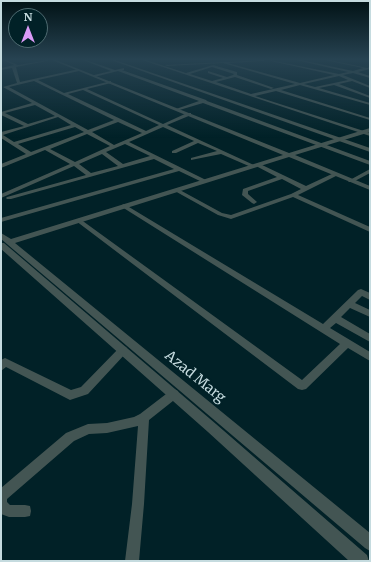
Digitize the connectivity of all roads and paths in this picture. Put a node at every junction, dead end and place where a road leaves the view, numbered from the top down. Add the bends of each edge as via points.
1 (48, 86) edge
2 (94, 86) edge
3 (120, 86) edge
4 (159, 86) edge
5 (189, 86) edge
6 (225, 86) edge
7 (266, 86) edge
8 (289, 86) edge
9 (308, 86) edge
10 (323, 86) edge
11 (340, 86) edge
12 (4, 87) edge
13 (314, 88) junction
14 (83, 89) junction
15 (274, 89) junction
16 (236, 90) junction
17 (370, 92) edge
18 (65, 94) junction
19 (362, 94) junction
20 (218, 96) junction
21 (251, 96) junction
22 (370, 97) edge
23 (202, 102) junction
24 (36, 103) junction
25 (370, 104) edge
26 (178, 110) junction
27 (1, 113) edge
28 (189, 114) junction
29 (58, 116) junction
30 (370, 119) edge
31 (118, 120) junction
32 (75, 125) junction
33 (164, 125) junction
34 (28, 126) junction
35 (370, 130) edge
36 (88, 132) junction
37 (361, 132) junction
38 (146, 133) junction
39 (1, 135) edge
40 (370, 135) edge
41 (33, 138) junction
42 (340, 139) junction
43 (38, 141) dead end
44 (199, 141) junction
45 (125, 142) junction
46 (14, 144) junction
47 (320, 145) junction
48 (46, 146) junction
49 (115, 147) junction
50 (370, 150) edge
51 (103, 152) junction
52 (174, 152) dead end
53 (221, 152) junction
54 (30, 154) junction
55 (288, 155) junction
56 (154, 156) junction
57 (194, 159) dead end
58 (1, 160) edge
59 (8, 163) junction
60 (370, 163) edge
61 (75, 164) junction
62 (255, 165) junction
63 (1, 166) edge
64 (122, 166) junction
65 (179, 169) junction
66 (370, 171) edge
67 (336, 174) junction
68 (90, 175) junction
69 (282, 177) junction
70 (204, 181) junction
71 (351, 181) junction
72 (370, 188) edge
73 (176, 190) junction
74 (306, 190) junction
75 (292, 195) junction
76 (1, 196) edge
77 (1, 200) edge
78 (254, 202) dead end
79 (124, 206) junction
80 (1, 220) edge
81 (78, 220) junction
82 (370, 230) edge
83 (4, 240) edge
84 (370, 297) edge
85 (349, 304) junction
86 (370, 314) edge
87 (334, 318) junction
88 (324, 329) junction
89 (370, 338) edge
90 (346, 343) junction
91 (123, 350) junction
92 (370, 357) edge
93 (2, 363) edge
94 (174, 394) junction
95 (144, 418) junction
96 (1, 496) edge
97 (25, 511) dead end
98 (370, 543) edge
99 (132, 561) edge
100 (361, 561) edge

1 - 18 street
2 - 14 street
3 - 26 street
4 - 23 street
5 - 20 street
6 - 16 street
7 - 15 street
8 - 15 street
9 - 13 street
10 - 13 street
11 - 19 street
12 - 24 street
13 - 25 street
14 - 18 street
14 - 33 street
15 - 21 street
15 - 30 street
16 - 20 street
16 - 21 street
17 - 19 street
18 - 31 street
19 - 22 street
20 - 23 street
20 - 42 street
21 - 37 street
23 - 26 street
23 - 47 street
24 - 27 street
24 - 29 street
26 - 28 street
27 - 34 street
28 - 33 street
28 - 55 street
29 - 32 street
29 - 34 street
31 - 36 street
31 - 38 street
32 - 36 street
32 - 41 street
33 - 38 street
33 - 44 street
34 - 39 street
35 - 37 street
36 - 48 street
36 - 49 street
37 - 40 street
37 - 42 street
38 - 45 street
39 - 46 street
41 - 43 street
41 - 46 street
42 - 47 street
42 - 50 street
44 - 52 street
44 - 53 street
45 - 49 street
45 - 56 street
46 - 54 street
47 - 55 street
47 - 60 street
48 - 54 street
48 - 61 street
49 - 51 street
51 - 61 street
51 - 64 street
53 - 57 street
53 - 62 street
54 - 59 street
55 - 62 street
55 - 67 street
56 - 64 street
56 - 65 street
58 - 59 street
59 - 63 street
61 - 68 street
61 - 76 street
62 - 69 street
62 - 70 street
64 - 68 street
65 - 70 street
65 - 80 street
66 - 71 street
67 - 71 street
67 - 74 street
68 - 77 street
69 - 74 street
69 - 78 street via 245,190 245,195
70 - 73 street
71 - 72 street
73 - 75 street via 220,214 231,217
73 - 79 street
74 - 75 street
75 - 82 street
79 - 81 street
79 - 88 street
81 - 83 street
81 - 90 street via 302,386
83 - 91 street, Azad Marg
83 - 98 street, Azad Marg
84 - 85 street via 361,292
85 - 86 street
85 - 87 street
87 - 88 street
87 - 89 street
88 - 90 street
90 - 92 street
91 - 93 street via 84,391 70,395
91 - 94 street, Azad Marg
94 - 95 street
94 - 100 street, Azad Marg
95 - 96 street via 107,428 88,429 70,437
95 - 99 street
96 - 97 street via 1,504 9,511

